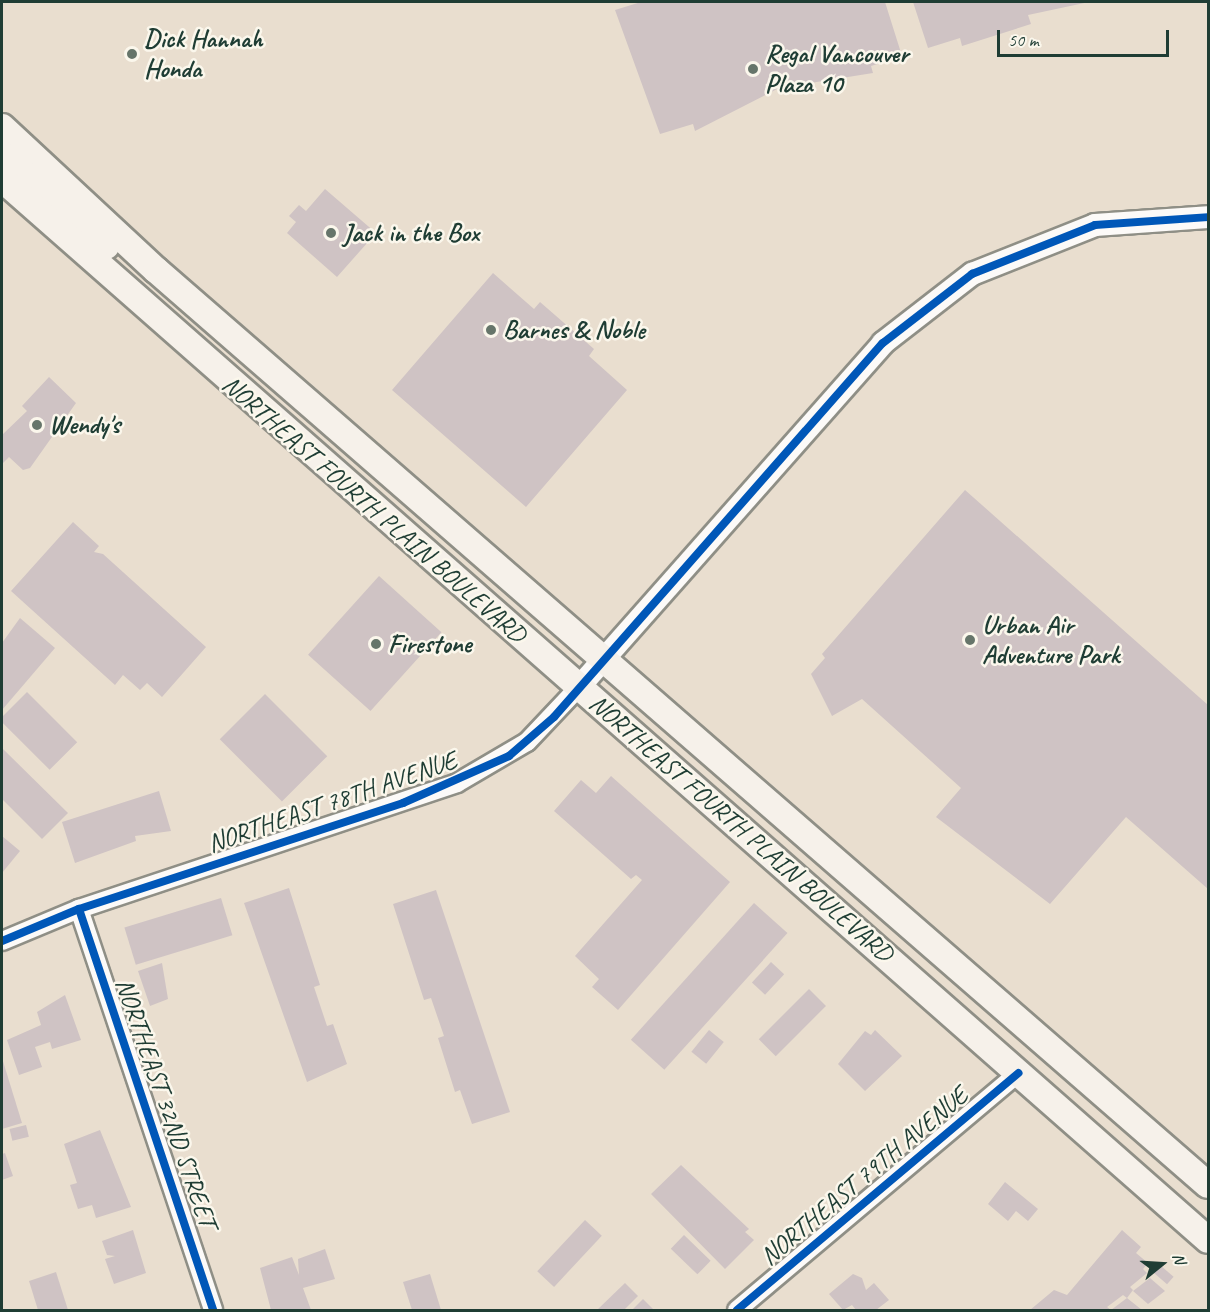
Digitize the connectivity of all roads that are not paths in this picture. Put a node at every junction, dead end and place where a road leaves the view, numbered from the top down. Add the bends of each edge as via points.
1 (2, 127) edge
2 (2, 154) edge
3 (2, 180) edge
4 (1209, 218) edge
5 (156, 270) junction
6 (604, 656) junction
7 (580, 686) junction
8 (79, 909) junction
9 (2, 941) edge
10 (1018, 1073) junction
11 (1209, 1185) edge
12 (1209, 1240) edge
13 (213, 1311) edge
14 (737, 1311) edge

1 - 5 main road, NORTHEAST FOURTH PLAIN BOULEVARD
2 - 5 main road via 127,264
3 - 7 main road, NORTHEAST FOURTH PLAIN BOULEVARD
4 - 6 street, NORTHEAST 78TH AVENUE via 1095,225 972,274 883,344
5 - 6 main road, NORTHEAST FOURTH PLAIN BOULEVARD
6 - 7 street, NORTHEAST 78TH AVENUE
6 - 11 main road, NORTHEAST FOURTH PLAIN BOULEVARD
7 - 8 street, NORTHEAST 78TH AVENUE via 527,742 457,783
7 - 10 main road, NORTHEAST FOURTH PLAIN BOULEVARD
8 - 9 street, NORTHEAST 78TH AVENUE
8 - 13 street, NORTHEAST 32ND STREET
10 - 12 main road, NORTHEAST FOURTH PLAIN BOULEVARD
10 - 14 street, NORTHEAST 79TH AVENUE

